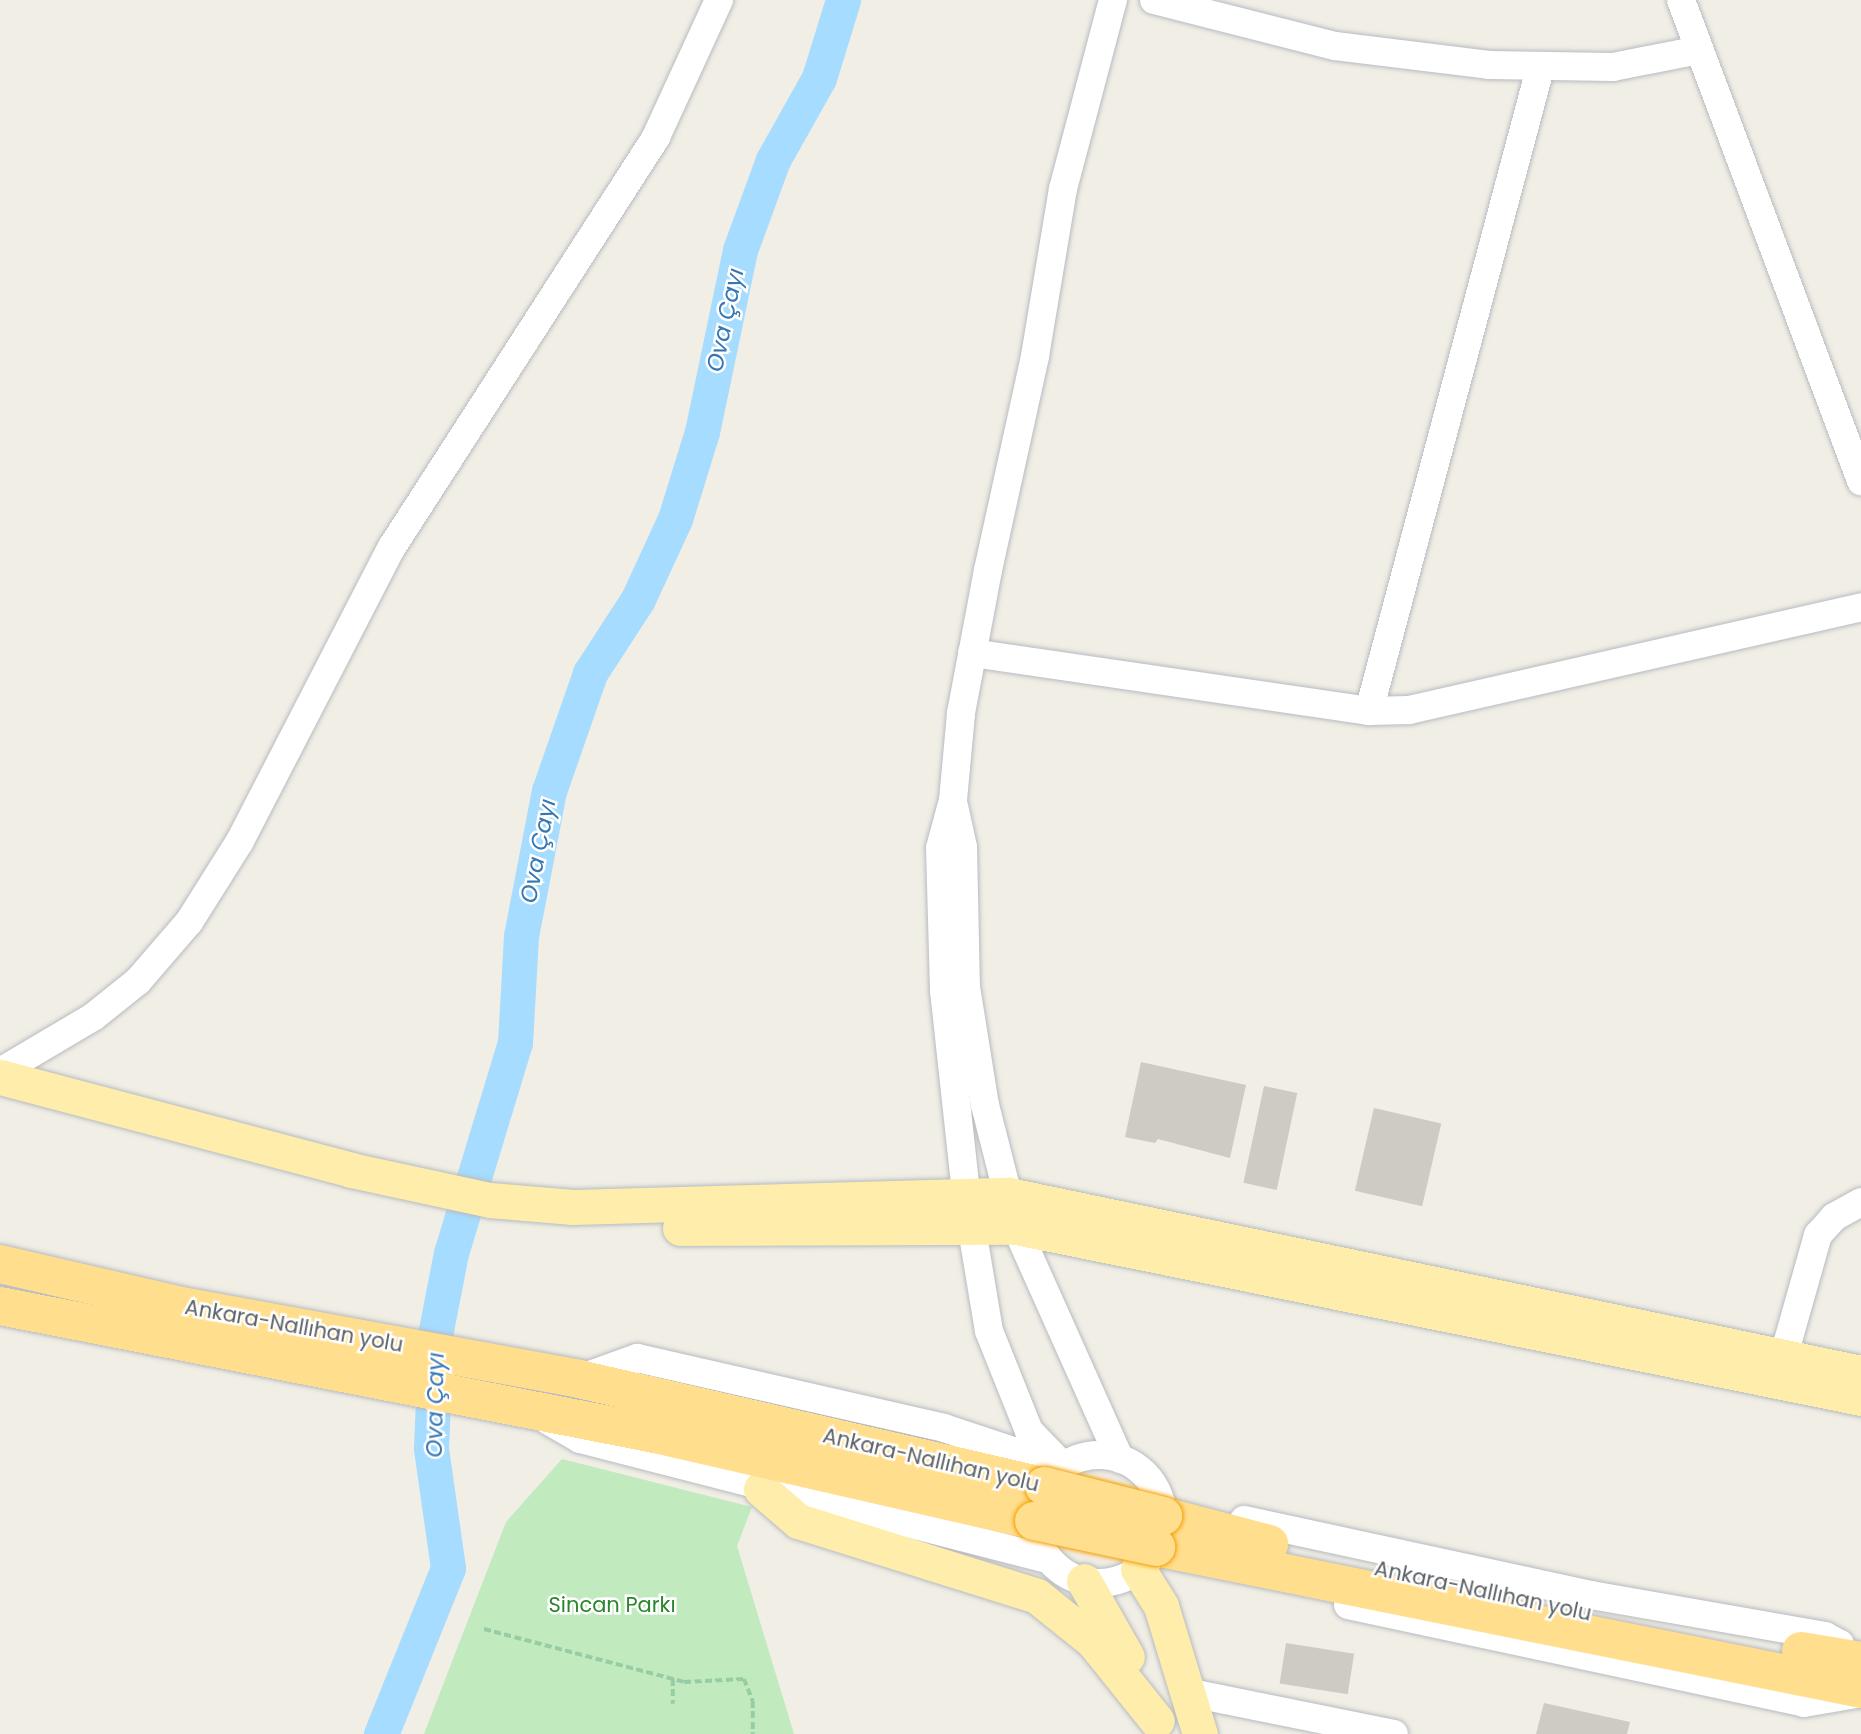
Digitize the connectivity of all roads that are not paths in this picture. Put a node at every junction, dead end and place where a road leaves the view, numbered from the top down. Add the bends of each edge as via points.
1 (719, 0) edge
2 (1113, 0) edge
3 (1154, 0) edge
4 (1681, 0) edge
5 (1699, 50) junction
6 (1540, 69) junction
7 (1861, 481) edge
8 (1861, 607) edge
9 (972, 653) junction
10 (1369, 711) junction
11 (953, 800) junction
12 (0, 1074) edge
13 (0, 1098) edge
14 (966, 1193) junction
15 (1861, 1202) edge
16 (1013, 1211) junction
17 (970, 1227) junction
18 (0, 1264) edge
19 (0, 1306) edge
20 (291, 1344) junction
21 (1784, 1356) junction
22 (1861, 1373) edge
23 (579, 1379) junction
24 (1861, 1398) edge
25 (532, 1410) junction
26 (1121, 1459) junction
27 (1006, 1474) junction
28 (1050, 1485) junction
29 (761, 1489) junction
30 (997, 1515) junction
31 (1152, 1538) junction
32 (1048, 1559) junction
33 (1084, 1581) junction
34 (1861, 1656) edge
35 (1861, 1661) edge
36 (1861, 1691) edge
37 (1186, 1692) junction
38 (1160, 1727) edge
39 (1200, 1734) edge
40 (1394, 1734) edge

1 - 12 street via 656,137 392,547 247,829 190,922 138,981 93,1017
2 - 9 street via 1063,189 1035,356
3 - 6 street via 1335,46
4 - 5 street
5 - 6 street via 1613,67
5 - 7 street
6 - 10 street
8 - 10 street via 1409,710
9 - 10 street
9 - 11 street
11 - 14 street via 940,848 939,916
11 - 16 street via 963,847 966,987 985,1105
12 - 14 main road via 351,1170 491,1200 613,1206
13 - 17 main road via 432,1214 535,1228
14 - 16 main road
14 - 17 street
15 - 21 street via 1834,1217 1818,1235
16 - 17 main road
16 - 21 main road
16 - 24 main road
16 - 26 street
17 - 28 street via 989,1331
18 - 20 highway, Ankara-Nallıhan yolu
19 - 20 highway, Ankara-Nallıhan yolu
20 - 23 highway, Ankara-Nallıhan yolu
20 - 25 highway, Ankara-Nallıhan yolu
21 - 22 main road
23 - 27 highway, Ankara-Nallıhan yolu
23 - 28 street via 637,1358 944,1429
25 - 29 street via 580,1439
25 - 30 highway, Ankara-Nallıhan yolu
26 - 28 street via 1097,1455
26 - 31 street via 1141,1471
27 - 28 highway, Ankara-Nallıhan yolu
27 - 30 highway via 1016,1494 1011,1506
28 - 30 highway, Ankara-Nallıhan yolu
28 - 31 highway, Ankara-Nallıhan yolu, bridge
28 - 32 street via 1036,1505 1038,1538
29 - 32 street
29 - 38 main road via 799,1521 1037,1597 1093,1641
31 - 33 street via 1112,1581
31 - 34 street via 1591,1595 1825,1636
31 - 35 highway, Ankara-Nallıhan yolu
31 - 36 highway, Ankara-Nallıhan yolu
31 - 37 main road via 1161,1606
32 - 33 street
33 - 38 main road
37 - 39 main road
37 - 40 street

